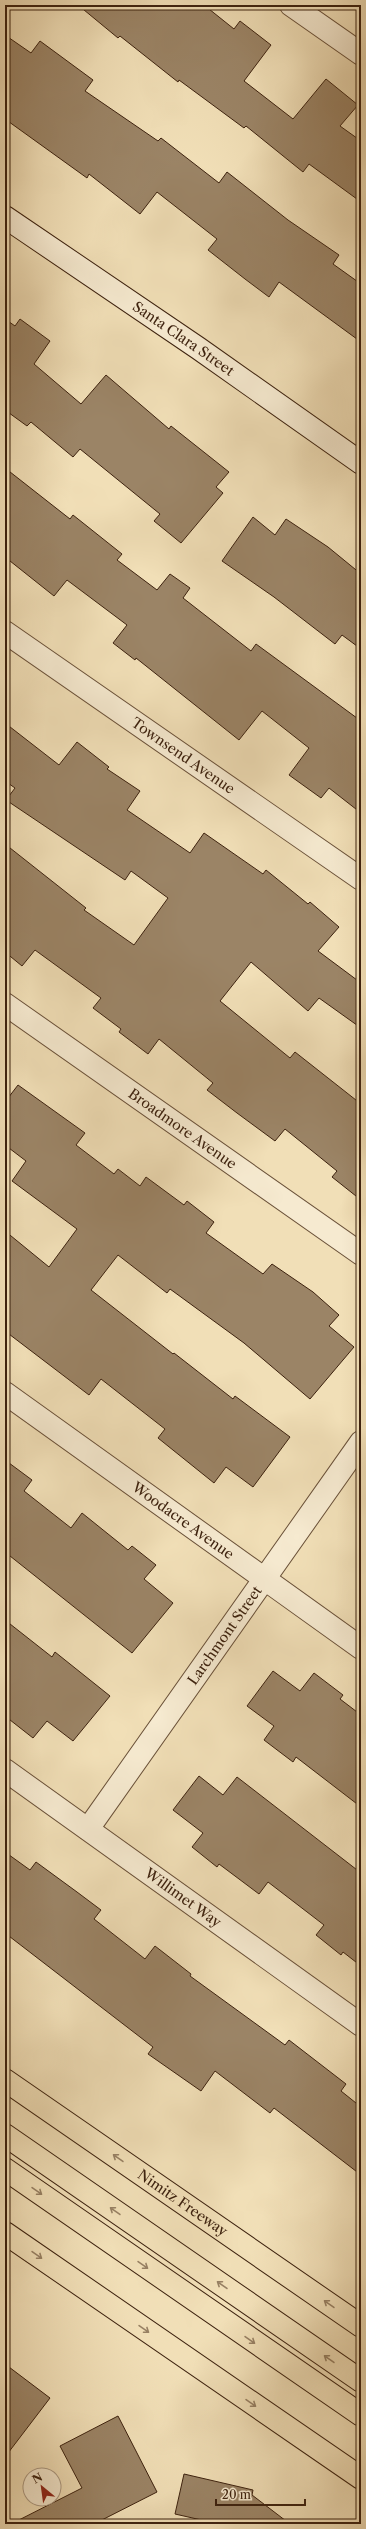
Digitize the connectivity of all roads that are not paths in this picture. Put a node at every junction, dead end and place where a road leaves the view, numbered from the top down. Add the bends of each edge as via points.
1 (291, 5) edge
2 (361, 54) edge
3 (5, 217) edge
4 (361, 463) edge
5 (5, 632) edge
6 (361, 879) edge
7 (5, 1004) edge
8 (361, 1254) edge
9 (5, 1393) edge
10 (361, 1442) edge
11 (264, 1580) junction
12 (361, 1648) edge
13 (5, 1770) edge
14 (88, 1828) junction
15 (361, 2025) edge
16 (5, 2080) edge
17 (5, 2135) edge
18 (5, 2168) edge
19 (5, 2233) edge
20 (361, 2326) edge
21 (361, 2381) edge
22 (361, 2415) edge
23 (361, 2478) edge

1 - 2 street
3 - 4 street, Santa Clara Street
5 - 6 street, Townsend Avenue
7 - 8 street, Broadmore Avenue
9 - 11 street, Woodacre Avenue
10 - 11 street, Larchmont Street
11 - 12 street, Woodacre Avenue
11 - 14 street, Larchmont Street
13 - 14 street, Willimet Way
14 - 15 street, Willimet Way
20 -> 16 highway, Nimitz Freeway
21 -> 17 highway
18 -> 22 highway
19 -> 23 highway

